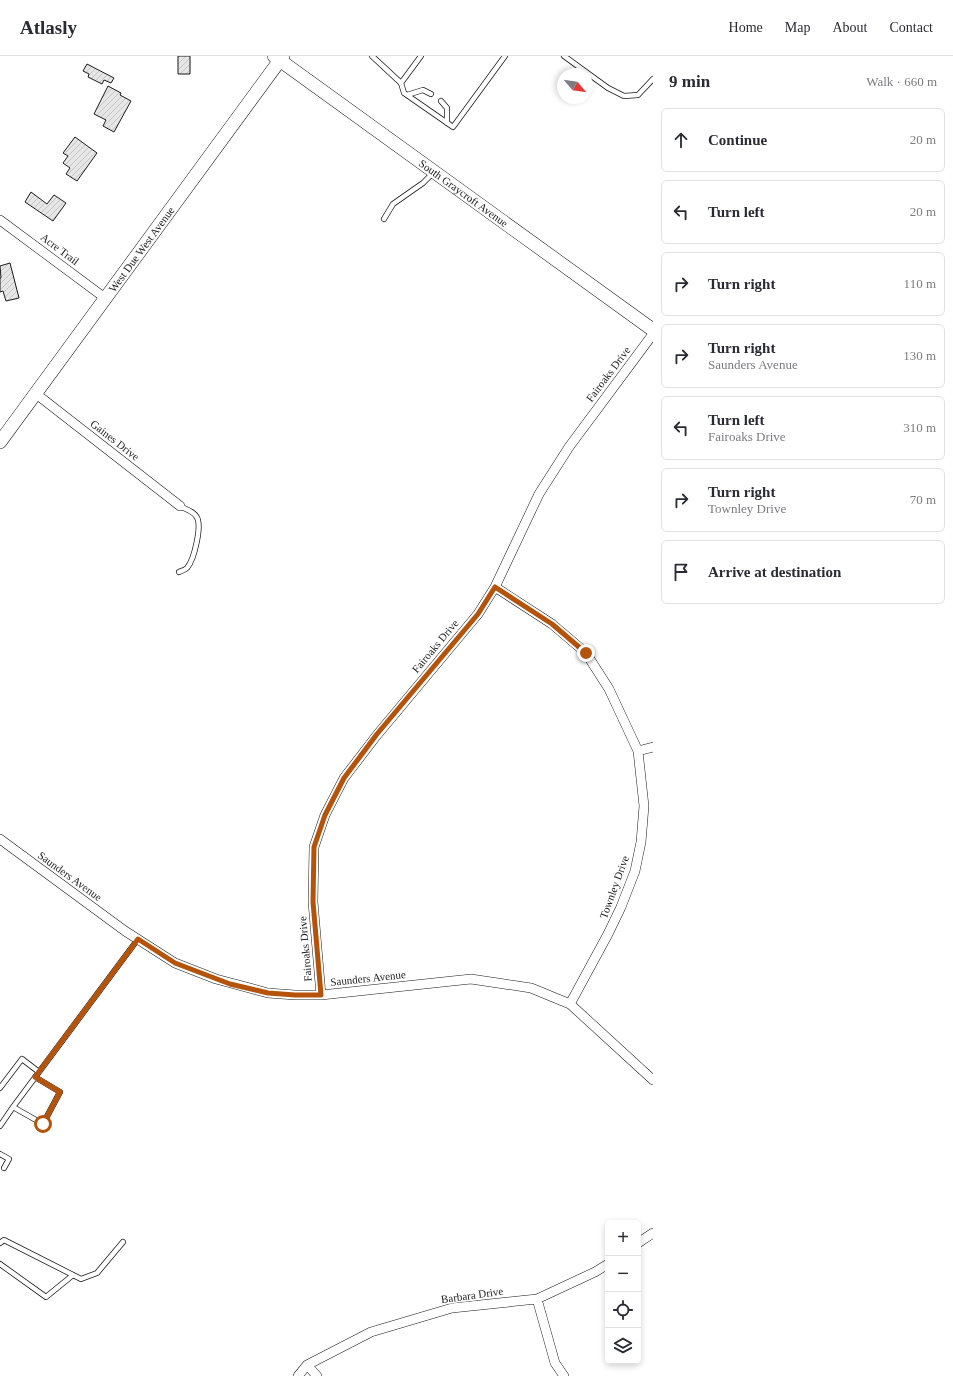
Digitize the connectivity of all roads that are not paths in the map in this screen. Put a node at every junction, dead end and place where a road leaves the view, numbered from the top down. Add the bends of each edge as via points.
1 (372, 56) edge
2 (421, 56) edge
3 (505, 56) edge
4 (564, 56) edge
5 (279, 57) edge
6 (653, 79) edge
7 (401, 83) junction
8 (431, 94) dead end
9 (407, 95) junction
10 (441, 101) dead end
11 (447, 123) junction
12 (434, 172) junction
13 (384, 219) dead end
14 (0, 220) edge
15 (105, 298) junction
16 (653, 330) edge
17 (653, 334) edge
18 (35, 394) junction
19 (0, 442) edge
20 (180, 506) joint
21 (178, 572) dead end
22 (495, 587) junction
23 (653, 747) edge
24 (638, 751) junction
25 (0, 840) edge
26 (138, 939) junction
27 (321, 995) junction
28 (570, 1004) junction
29 (39, 1072) junction
30 (35, 1077) junction
31 (653, 1080) edge
32 (0, 1088) edge
33 (13, 1108) junction
34 (0, 1126) edge
35 (0, 1154) edge
36 (4, 1168) dead end
37 (653, 1233) edge
38 (641, 1241) edge
39 (124, 1242) dead end
40 (0, 1243) edge
41 (0, 1264) edge
42 (605, 1266) edge
43 (73, 1275) junction
44 (537, 1299) junction
45 (307, 1365) junction
46 (298, 1376) edge
47 (317, 1376) edge
48 (564, 1376) edge

1 - 7 lane
2 - 7 lane
3 - 11 lane via 453,127
4 - 6 lane via 608,88 624,96 638,95
5 - 12 main road, South Graycroft Avenue
5 - 15 main road, West Due West Avenue
7 - 9 lane
8 - 9 lane via 423,90
9 - 11 lane
10 - 11 lane via 447,108
12 - 13 lane via 424,184 393,204
12 - 16 main road, South Graycroft Avenue
14 - 15 street, Acre Trail
15 - 18 main road, West Due West Avenue
17 - 22 street, Fairoaks Drive via 569,447 539,494
18 - 19 main road, West Due West Avenue
18 - 20 street, Gaines Drive
20 - 21 lane via 198,517 198,538 187,568
22 - 24 street, Townley Drive via 552,624 586,653 609,689
22 - 27 street, Fairoaks Drive via 478,614 358,759 344,778 325,815 314,847 313,902
23 - 24 street
24 - 28 street, Townley Drive via 644,806 635,871 608,934
25 - 26 street, Saunders Avenue
26 - 27 street, Saunders Avenue via 175,963 230,984 268,993
26 - 29 lane
27 - 28 street, Saunders Avenue via 471,979 531,988
28 - 31 street, Saunders Avenue
29 - 30 lane
29 - 32 lane via 22,1059
30 - 33 lane
30 - 33 lane via 60,1092 43,1124
33 - 34 lane
35 - 36 lane via 9,1158
37 - 38 street
39 - 43 lane via 97,1273 81,1280
40 - 43 lane via 4,1240
41 - 43 lane via 46,1297
42 - 44 street, Barbara Drive
44 - 45 street, Barbara Drive via 452,1308 370,1332
44 - 48 street via 555,1363
45 - 46 street, Barbara Drive
45 - 47 street

